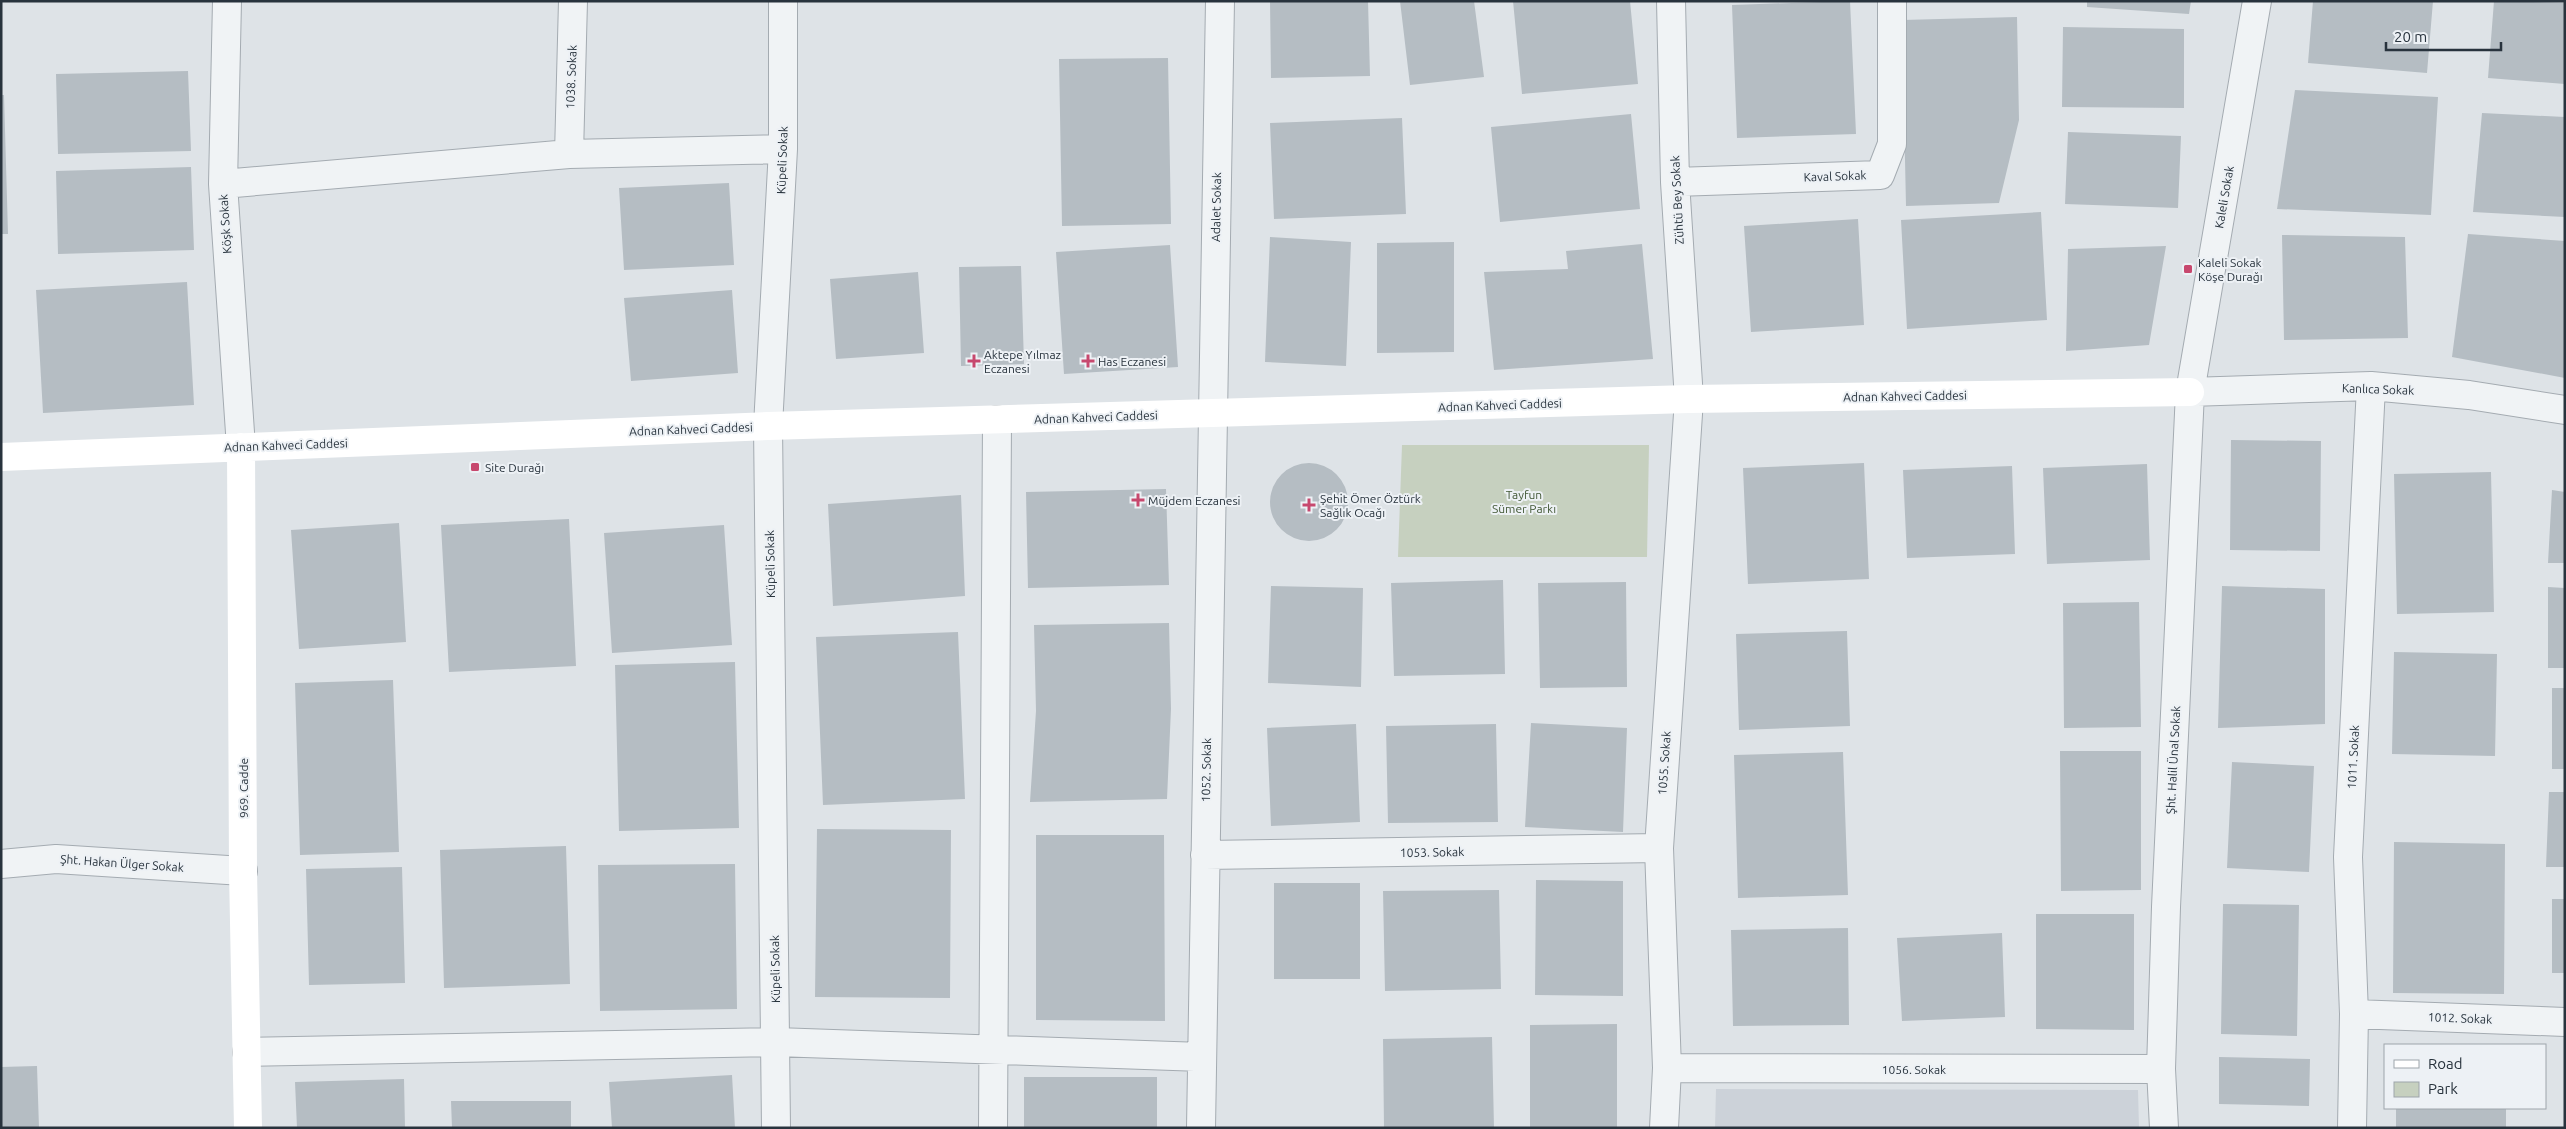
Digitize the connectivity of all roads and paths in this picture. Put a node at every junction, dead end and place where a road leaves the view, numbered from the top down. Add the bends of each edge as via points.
1 (227, 1) edge
2 (574, 1) edge
3 (783, 1) edge
4 (1220, 1) edge
5 (1672, 1) edge
6 (1892, 1) edge
7 (2257, 1) edge
8 (783, 149) junction
9 (569, 154) junction
10 (1674, 182) junction
11 (223, 184) junction
12 (2371, 386) junction
13 (2190, 392) junction
14 (1689, 399) junction
15 (2565, 410) edge
16 (1212, 413) junction
17 (997, 420) junction
18 (768, 426) junction
19 (241, 447) junction
20 (1, 457) edge
21 (1659, 848) junction
22 (1205, 855) junction
23 (1, 864) edge
24 (243, 871) junction
25 (2354, 1014) junction
26 (2565, 1022) edge
27 (776, 1042) junction
28 (995, 1049) junction
29 (247, 1052) junction
30 (1202, 1057) junction
31 (1667, 1068) junction
32 (2162, 1069) junction
33 (248, 1128) edge
34 (776, 1128) edge
35 (993, 1128) edge
36 (1201, 1128) edge
37 (1664, 1128) edge
38 (2164, 1128) edge
39 (2352, 1128) edge

1 - 11 street, Köşk Sokak
2 - 9 street, 1038. Sokak
3 - 8 street, Küpeli Sokak
4 - 16 street, Adalet Sokak
5 - 10 street, Zühtü Bey Sokak
6 - 10 street, Kaval Sokak via 1892,144 1880,175
7 - 13 street, Kaleli Sokak
8 - 9 street
8 - 18 street, Küpeli Sokak
9 - 11 street
10 - 14 street, Zühtü Bey Sokak
11 - 19 street, Köşk Sokak
12 - 13 street, Kanlıca Sokak
12 - 15 street, Kanlıca Sokak via 2469,395
12 - 25 street, 1011. Sokak via 2348,857
13 - 14 street, Adnan Kahveci Caddesi
13 - 32 street, Şht. Halil Ünal Sokak via 2166,906
14 - 16 street, Adnan Kahveci Caddesi
14 - 21 street, 1055. Sokak
16 - 17 street, Adnan Kahveci Caddesi
16 - 22 street, 1052. Sokak
17 - 18 street, Adnan Kahveci Caddesi
17 - 28 street
18 - 19 street, Adnan Kahveci Caddesi
18 - 27 street, Küpeli Sokak
19 - 20 street, Adnan Kahveci Caddesi
19 - 24 street, 969. Cadde
21 - 22 street, 1053. Sokak
21 - 31 street, 1055. Sokak
22 - 30 street, 1052. Sokak
23 - 24 street, Şht. Hakan Ülger Sokak via 56,859
24 - 29 street, 969. Cadde
25 - 26 street, 1012. Sokak
25 - 39 street, 1011. Sokak
27 - 28 street
27 - 29 street
27 - 34 street, Küpeli Sokak
28 - 30 street
28 - 35 street
29 - 33 street, 969. Cadde
30 - 36 street, 1052. Sokak
31 - 32 street, 1056. Sokak
31 - 37 street, 1055. Sokak
32 - 38 street, Şht. Halil Ünal Sokak

